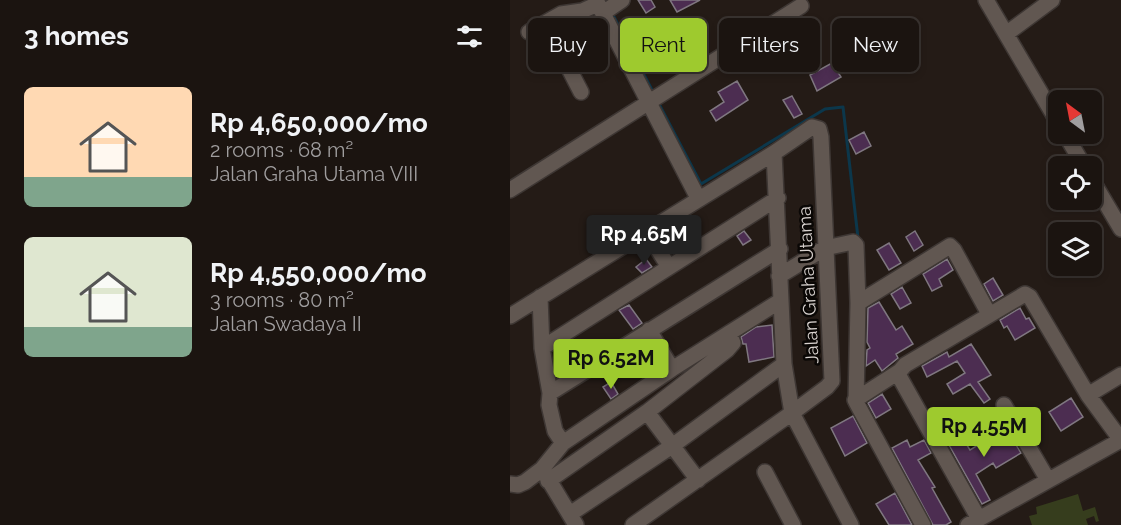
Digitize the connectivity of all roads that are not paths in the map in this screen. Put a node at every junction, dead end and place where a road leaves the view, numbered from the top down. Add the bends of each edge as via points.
1 (622, 0) edge
2 (986, 0) edge
3 (1052, 0) edge
4 (801, 6) dead end
5 (601, 10) edge
6 (554, 18) edge
7 (1006, 34) junction
8 (581, 92) dead end
9 (649, 104) junction
10 (1048, 105) edge
11 (774, 153) junction
12 (510, 190) edge
13 (1102, 197) edge
14 (698, 198) junction
15 (778, 198) junction
16 (1121, 229) edge
17 (646, 231) junction
18 (825, 248) junction
19 (780, 249) junction
20 (669, 267) junction
21 (779, 276) junction
22 (540, 297) junction
23 (780, 301) junction
24 (858, 303) junction
25 (989, 314) junction
26 (510, 315) edge
27 (649, 330) junction
28 (729, 333) junction
29 (542, 348) junction
30 (696, 354) junction
31 (784, 364) junction
32 (705, 367) junction
33 (672, 369) junction
34 (900, 371) junction
35 (1121, 375) edge
36 (550, 393) junction
37 (1088, 395) junction
38 (855, 400) junction
39 (1005, 405) dead end
40 (611, 410) junction
41 (646, 412) junction
42 (792, 413) junction
43 (623, 429) junction
44 (1121, 440) edge
45 (563, 442) junction
46 (672, 446) junction
47 (765, 472) dead end
48 (545, 475) junction
49 (698, 480) junction
50 (1048, 480) junction
51 (514, 484) edge
52 (573, 520) edge
53 (973, 522) edge
54 (633, 525) edge
55 (793, 525) edge
56 (851, 525) edge
57 (924, 525) edge

1 - 5 street
2 - 7 street
3 - 7 street
4 - 9 street
5 - 6 street
5 - 8 street via 563,50
5 - 9 street
7 - 10 street
9 - 12 street
9 - 14 street
11 - 14 street
11 - 15 street
11 - 18 street, Jalan Graha Utama via 812,127 819,129
13 - 16 street
14 - 17 street
15 - 19 street
15 - 20 street
17 - 20 street
17 - 22 street
18 - 21 street
18 - 24 street via 850,243 857,249
18 - 42 street, Jalan Graha Utama via 833,376 827,387
19 - 21 street
19 - 27 street
20 - 29 street
21 - 23 street
22 - 26 street
22 - 29 street
23 - 28 street
23 - 31 street
24 - 25 street via 950,246
24 - 38 street
25 - 34 street
25 - 37 street via 1021,295 1028,295
27 - 33 street
27 - 36 street
28 - 30 street
28 - 32 street via 733,343 730,348
29 - 36 street
30 - 32 street
30 - 33 street
31 - 42 street
31 - 46 street
32 - 41 street
33 - 40 street
34 - 38 street
34 - 53 street via 899,376
35 - 37 street
36 - 45 street via 553,423
37 - 44 street
38 - 57 street
39 - 50 street
40 - 43 street
40 - 45 street
41 - 43 street
41 - 46 street
42 - 49 street, Jalan Graha Utama
42 - 56 street
43 - 48 street
44 - 50 street
45 - 48 street
46 - 49 street
46 - 52 street
47 - 55 street
48 - 51 street
48 - 52 street
49 - 54 street, Jalan Graha Utama
50 - 53 street

